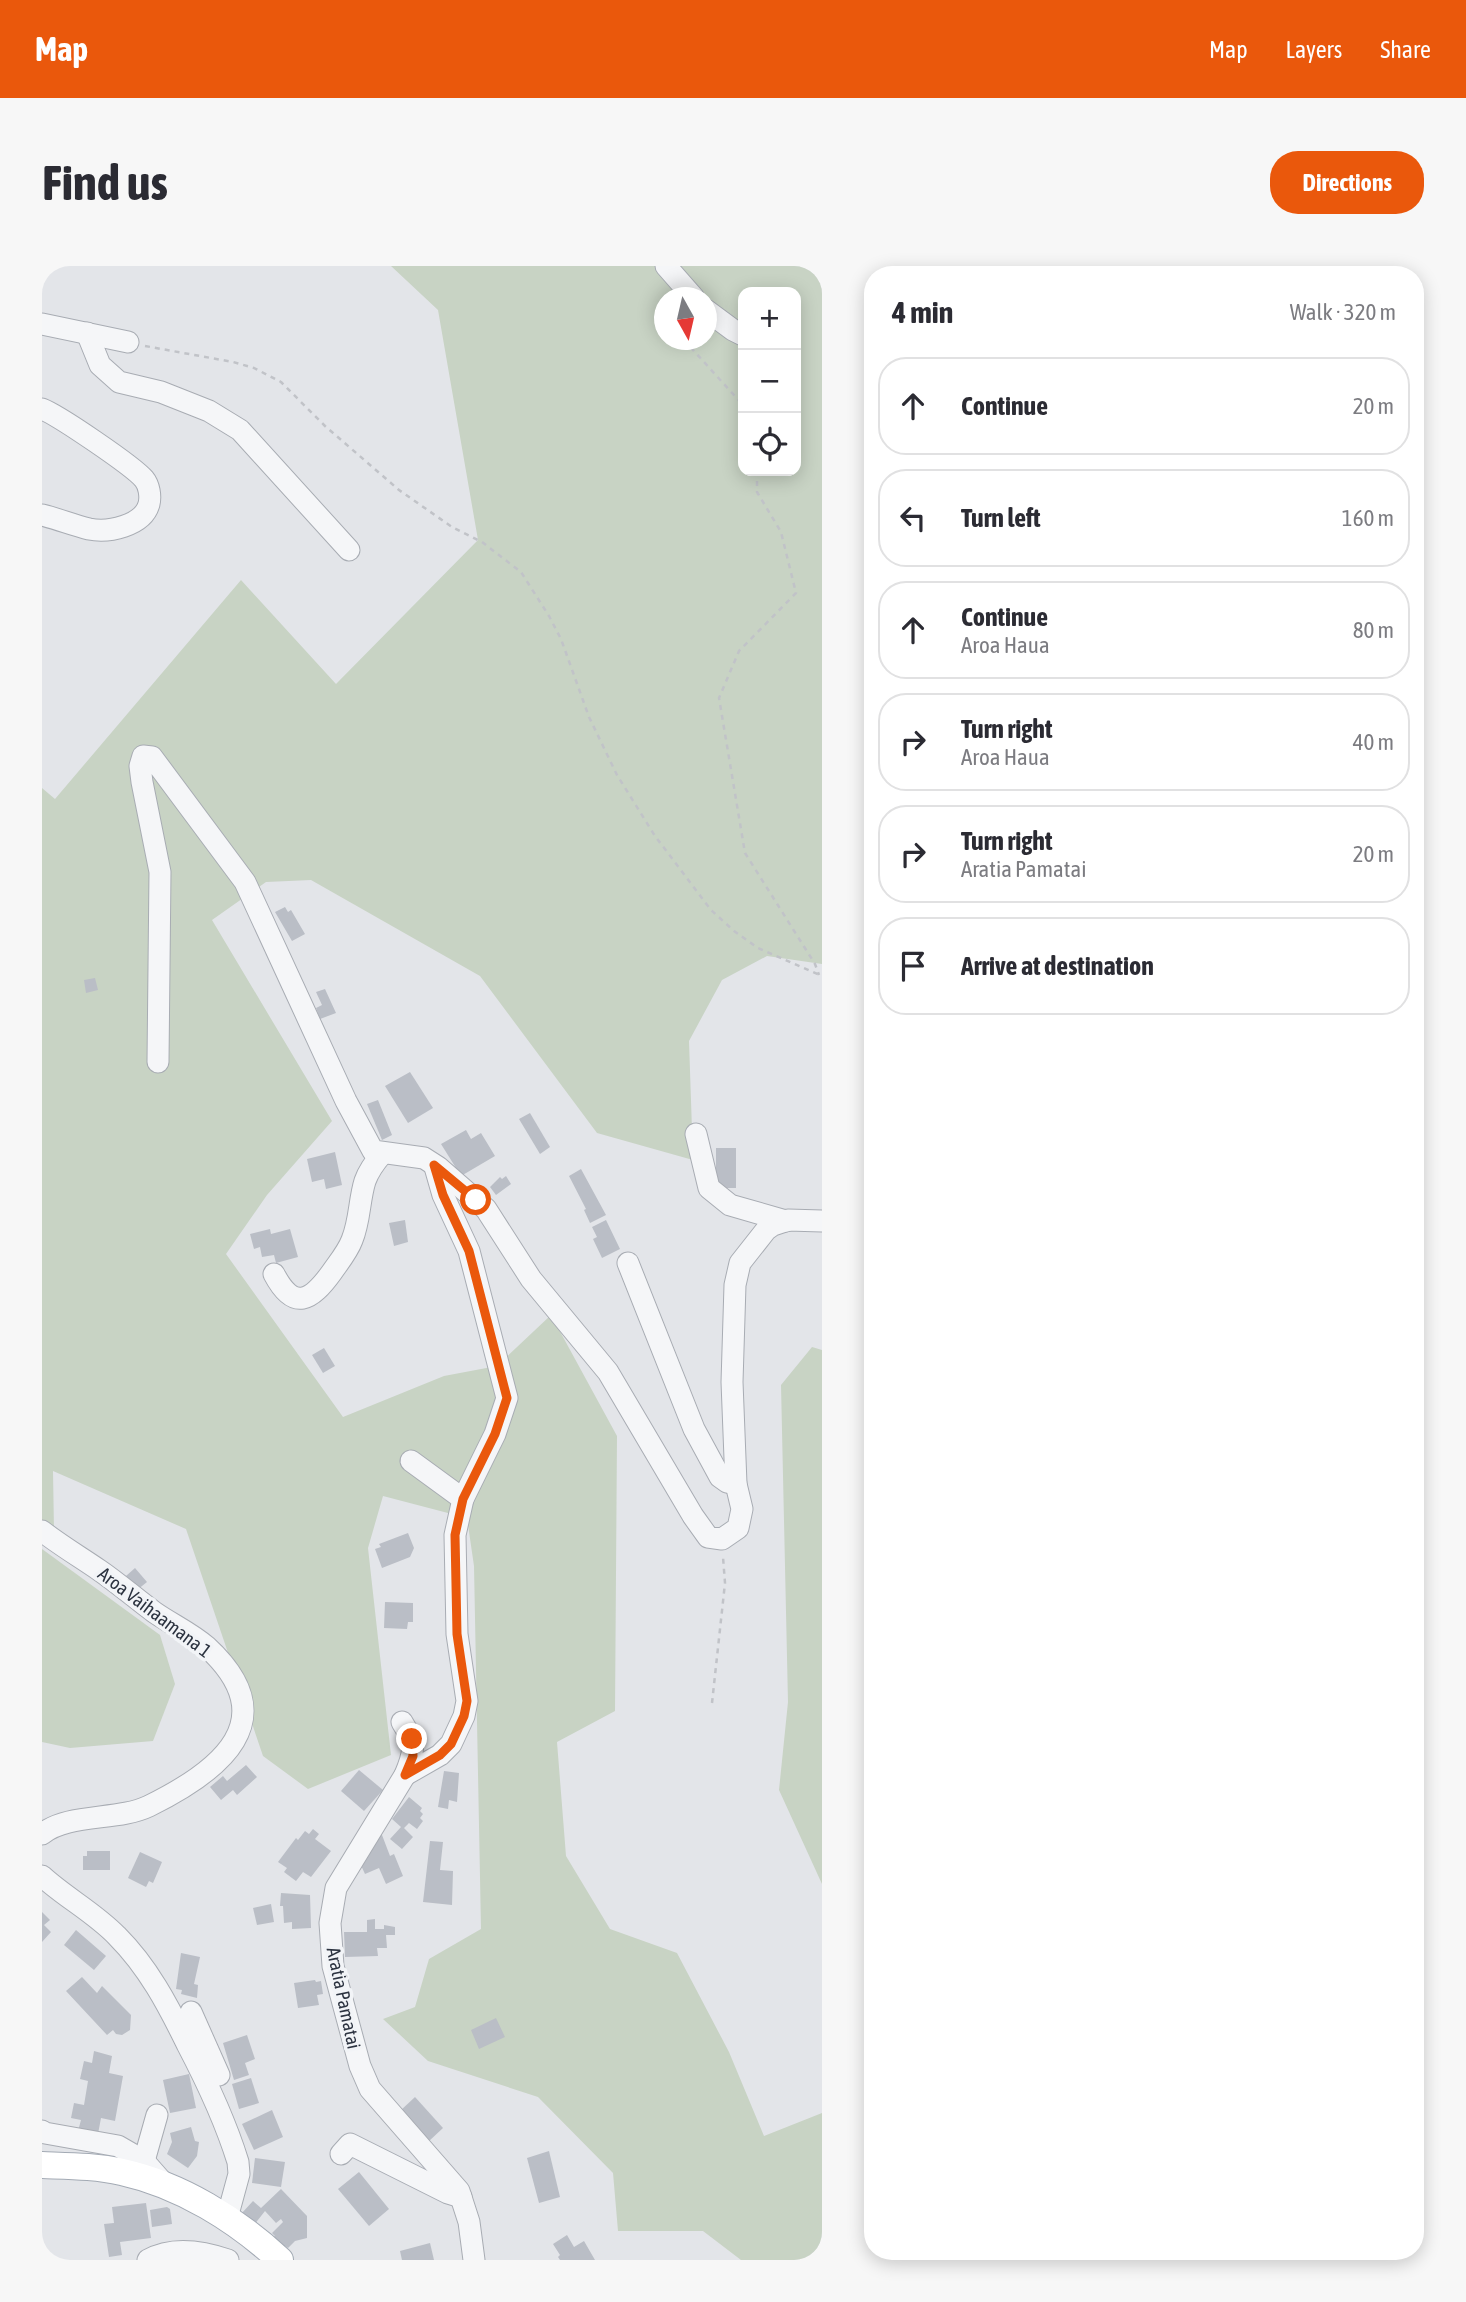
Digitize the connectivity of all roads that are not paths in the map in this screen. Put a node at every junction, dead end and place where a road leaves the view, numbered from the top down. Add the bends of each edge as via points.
1 (666, 266) edge
2 (684, 287) edge
3 (717, 318) edge
4 (42, 324) edge
5 (738, 332) edge
6 (87, 333) junction
7 (128, 342) road end
8 (42, 409) edge
9 (42, 515) edge
10 (349, 550) dead end
11 (158, 1062) dead end
12 (696, 1134) dead end
13 (382, 1153) junction
14 (434, 1165) junction
15 (786, 1221) junction
16 (822, 1221) edge
17 (628, 1263) dead end
18 (274, 1274) dead end
19 (411, 1461) dead end
20 (736, 1483) junction
21 (463, 1499) junction
22 (42, 1531) edge
23 (402, 1722) dead end
24 (405, 1775) junction
25 (42, 1834) edge
26 (42, 1876) edge
27 (191, 2012) dead end
28 (347, 2077) dead end
29 (370, 2089) junction
30 (157, 2115) dead end
31 (42, 2131) edge
32 (341, 2154) dead end
33 (144, 2161) junction
34 (42, 2165) edge
35 (239, 2174) junction
36 (167, 2187) junction
37 (461, 2197) junction
38 (228, 2218) junction
39 (148, 2260) edge
40 (228, 2260) edge
41 (280, 2260) edge
42 (474, 2260) edge

1 - 2 street
3 - 5 street
4 - 6 street
6 - 7 street
6 - 10 street via 100,365 119,382 162,392 209,411 240,430
8 - 9 street via 128,466 145,480 149,490 145,513 128,525 111,529 90,529
11 - 13 street via 160,872 142,782 143,756 152,757 245,882 346,1101 373,1151
12 - 15 street via 709,1188 730,1205
13 - 14 street via 424,1158
13 - 18 street via 365,1182 352,1240 319,1289 300,1299 290,1296
14 - 20 street via 485,1195 499,1227 538,1289 608,1372 708,1537 722,1539 738,1528 742,1509
14 - 21 street via 469,1251 507,1398
15 - 16 street
15 - 20 street via 773,1225 740,1263 735,1285
17 - 20 street via 694,1429 720,1477
19 - 21 street
21 - 24 street via 455,1535 457,1634 467,1701 451,1744
22 - 25 street, Aroa Vaihaamana 1 via 206,1646 229,1671 242,1696 244,1719 232,1745 200,1778 172,1795 141,1810 69,1823
23 - 24 street, Aratia Pamatai via 412,1739 413,1756
24 - 29 street, Aratia Pamatai via 336,1888 330,1923 333,1966
26 - 35 street via 116,1934 141,1962 213,2094
27 - 35 street via 241,2133
28 - 29 street
29 - 37 street, Aratia Pamatai
30 - 33 street
31 - 33 street via 118,2146
32 - 37 street via 350,2144
33 - 36 street
34 - 36 main road via 123,2172
35 - 38 street
36 - 38 main road
37 - 42 street, Aratia Pamatai
38 - 41 main road
39 - 40 street via 194,2251

